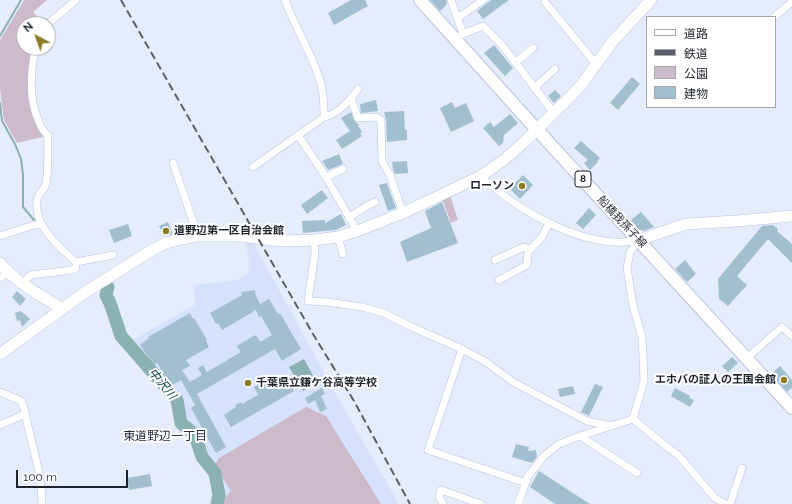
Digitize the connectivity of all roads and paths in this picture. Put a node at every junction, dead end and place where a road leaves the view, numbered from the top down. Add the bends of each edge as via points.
1 (76, 0) edge
2 (285, 0) edge
3 (420, 0) edge
4 (451, 0) edge
5 (483, 0) edge
6 (651, 0) edge
7 (545, 2) dead end
8 (792, 2) edge
9 (775, 16) edge
10 (56, 17) edge
11 (458, 18) junction
12 (459, 37) junction
13 (533, 48) dead end
14 (34, 56) edge
15 (516, 62) junction
16 (596, 64) junction
17 (555, 70) dead end
18 (534, 88) junction
19 (358, 89) dead end
20 (351, 98) junction
21 (554, 113) junction
22 (324, 117) junction
23 (537, 130) junction
24 (298, 135) junction
25 (173, 163) dead end
26 (254, 167) dead end
27 (343, 169) dead end
28 (481, 176) junction
29 (326, 177) junction
30 (375, 202) dead end
31 (403, 213) junction
32 (792, 216) edge
33 (348, 217) junction
34 (549, 223) junction
35 (42, 225) junction
36 (357, 231) junction
37 (0, 236) edge
38 (198, 236) junction
39 (338, 237) junction
40 (314, 240) junction
41 (639, 240) junction
42 (531, 249) junction
43 (343, 254) dead end
44 (113, 255) dead end
45 (495, 260) dead end
46 (76, 262) junction
47 (2, 271) edge
48 (499, 280) dead end
49 (22, 284) junction
50 (62, 309) junction
51 (792, 336) edge
52 (462, 349) junction
53 (0, 354) edge
54 (747, 358) junction
55 (0, 392) edge
56 (792, 408) edge
57 (25, 414) junction
58 (633, 419) junction
59 (0, 425) edge
60 (612, 426) junction
61 (580, 436) junction
62 (742, 468) dead end
63 (637, 473) dead end
64 (526, 483) junction
65 (42, 504) edge
66 (443, 504) edge
67 (481, 504) edge
68 (518, 504) edge
69 (725, 504) edge
70 (730, 504) edge

1 - 10 street
2 - 22 street via 318,74 323,91
3 - 12 main road, 船橋我孫子線 / 8
4 - 11 street
5 - 11 street
6 - 16 street
7 - 16 street
8 - 9 street
11 - 12 street
12 - 15 street via 483,26
12 - 23 main road, 船橋我孫子線 / 8
13 - 15 street
14 - 35 street via 31,74 32,103 39,123 48,134 46,185 38,197 37,208
15 - 18 street
16 - 21 street via 582,84
17 - 18 street
18 - 21 street
19 - 20 street
20 - 22 street via 340,109
20 - 31 street via 358,118 377,117 381,120 382,161 390,175
21 - 23 street
22 - 24 street
23 - 28 street via 504,160
23 - 41 main road, 船橋我孫子線 / 8
24 - 26 street
24 - 29 street
25 - 38 street
27 - 29 street
28 - 31 street
28 - 34 street via 512,202
29 - 33 street
30 - 33 street
31 - 36 street
32 - 41 street via 686,224
33 - 36 street
34 - 41 street via 581,236 612,242
34 - 42 street via 542,237
35 - 37 street via 34,225
35 - 46 street via 54,242
36 - 39 street
38 - 40 street via 240,236 280,241
38 - 50 street via 166,243 152,250 101,281
39 - 40 street
39 - 43 street
40 - 52 street via 315,252 308,301 334,303 384,313
41 - 54 main road, 船橋我孫子線 / 8
41 - 58 street via 630,252 627,268 633,306 642,337 644,362 644,382
42 - 45 street via 524,247
42 - 48 street via 528,252 527,265
44 - 46 street
46 - 49 street via 76,268 72,270 30,275
47 - 49 street
49 - 50 street
50 - 53 street
51 - 54 street via 782,326
52 - 60 street via 486,362 513,382 571,413 587,421
52 - 64 street via 428,450
54 - 56 main road, 船橋我孫子線 / 8
55 - 57 street via 21,401
57 - 59 street
57 - 65 street via 40,476
58 - 60 street
58 - 69 street via 678,455 715,498
60 - 61 street
61 - 63 street
61 - 64 street via 558,444 545,455 528,476
62 - 70 street
64 - 68 street
66 - 67 street via 439,497 441,490

